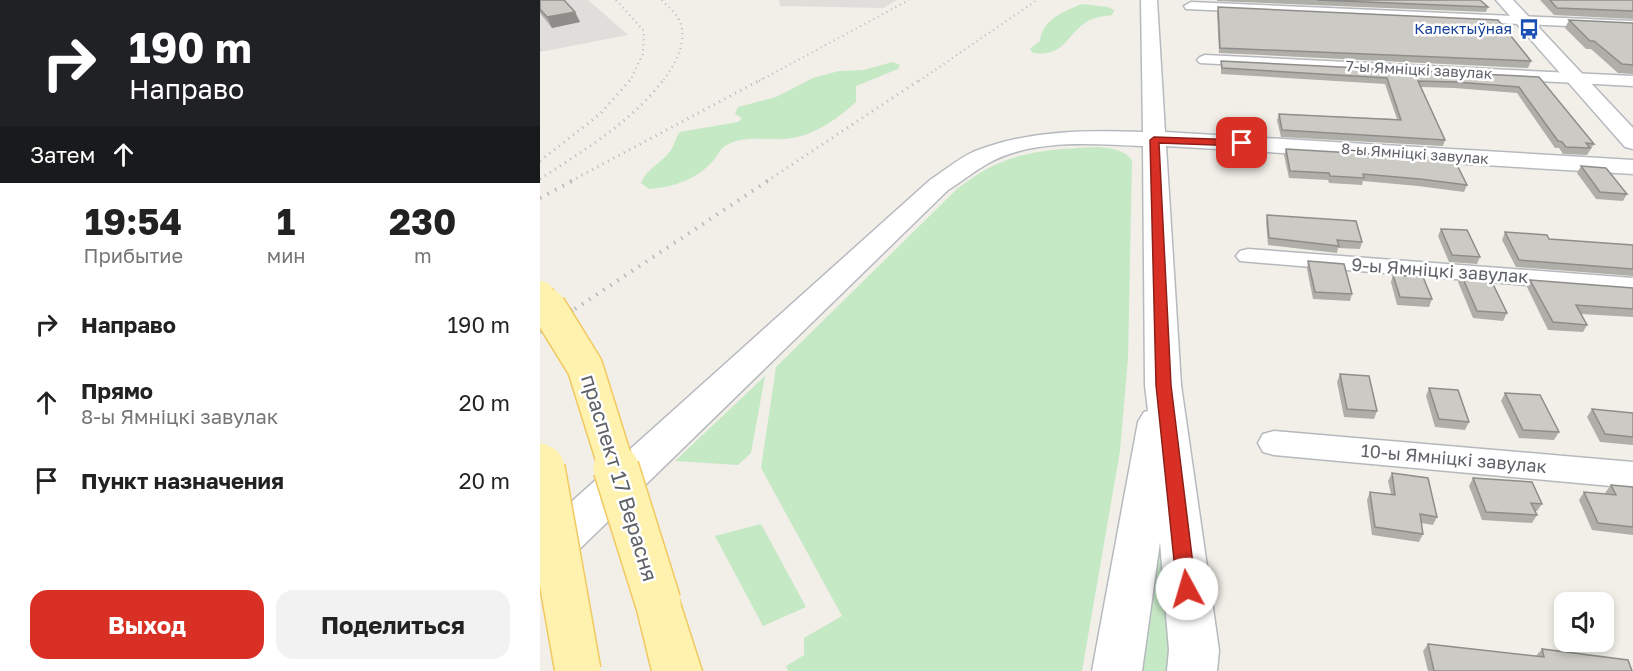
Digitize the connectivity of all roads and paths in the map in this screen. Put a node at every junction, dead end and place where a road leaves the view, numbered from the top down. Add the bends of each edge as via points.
1 (1149, 0) edge
2 (1504, 0) edge
3 (1191, 6) dead end
4 (1522, 20) junction
5 (1633, 25) edge
6 (1205, 60) dead end
7 (1575, 78) junction
8 (1633, 81) edge
9 (1154, 140) junction
10 (1633, 142) edge
11 (1633, 167) edge
12 (1248, 256) dead end
13 (1633, 286) edge
14 (540, 295) edge
15 (1163, 385) junction
16 (1274, 442) dead end
17 (540, 461) edge
18 (1633, 475) edge
19 (540, 558) edge
20 (578, 671) edge
21 (677, 671) edge
22 (1117, 671) edge
23 (1192, 671) edge

1 - 9 main road
2 - 4 main road
3 - 4 street
4 - 5 street
4 - 7 main road
6 - 7 street, 7-ы Ямніцкі завулак
7 - 8 street, 7-ы Ямніцкі завулак
7 - 10 main road
9 - 11 main road, 8-ы Ямніцкі завулак
9 - 15 main road
9 - 19 main road, 8-ы Ямніцкі завулак via 1075,137 1022,144 980,158 939,185
12 - 13 street, 9-ы Ямніцкі завулак
14 - 21 main road, праспект 17 Верасня, bridge via 585,367
15 - 22 main road
15 - 23 main road via 1194,650
16 - 18 street, 10-ы Ямніцкі завулак
17 - 20 main road, bridge

